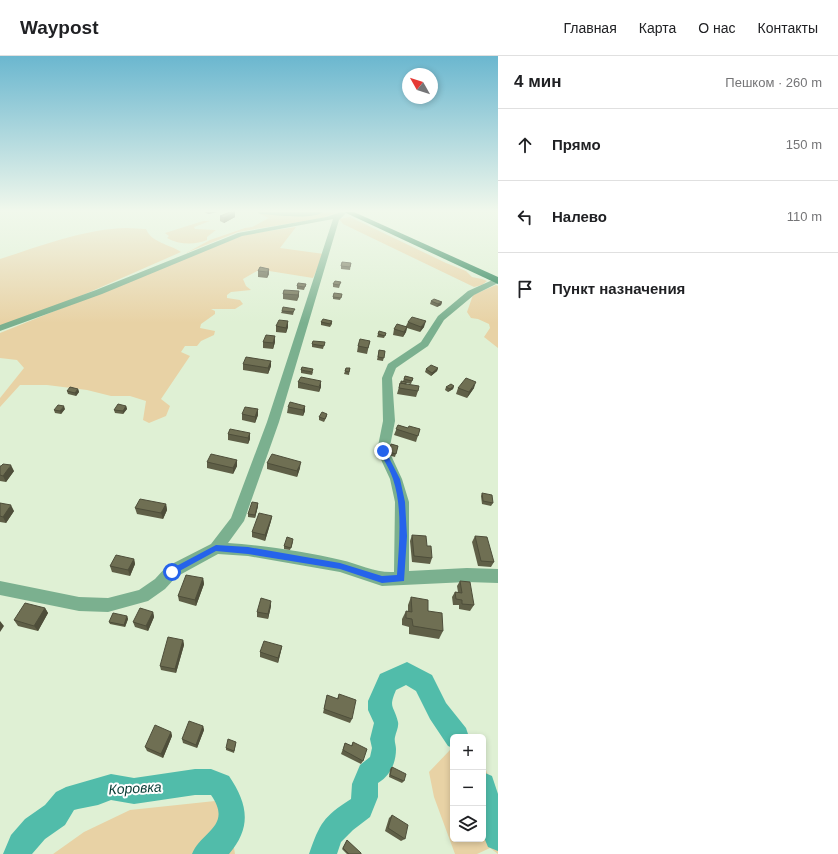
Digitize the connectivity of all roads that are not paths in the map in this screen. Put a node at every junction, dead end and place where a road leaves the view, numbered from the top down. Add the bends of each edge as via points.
1 (203, 249) edge
2 (326, 249) edge
3 (427, 249) edge
4 (497, 281) edge
5 (0, 328) edge
6 (216, 548) junction
7 (498, 576) edge
8 (401, 578) junction
9 (0, 588) edge

1 - 5 street via 99,292
2 - 6 street via 272,422 237,521
3 - 4 main road
4 - 8 street via 471,293 441,318 424,344 392,366 387,378 389,421 383,451 396,479 402,502
6 - 8 street via 248,550 340,566 382,579
6 - 9 street via 172,572 143,596 108,605 79,604
7 - 8 street via 467,574

